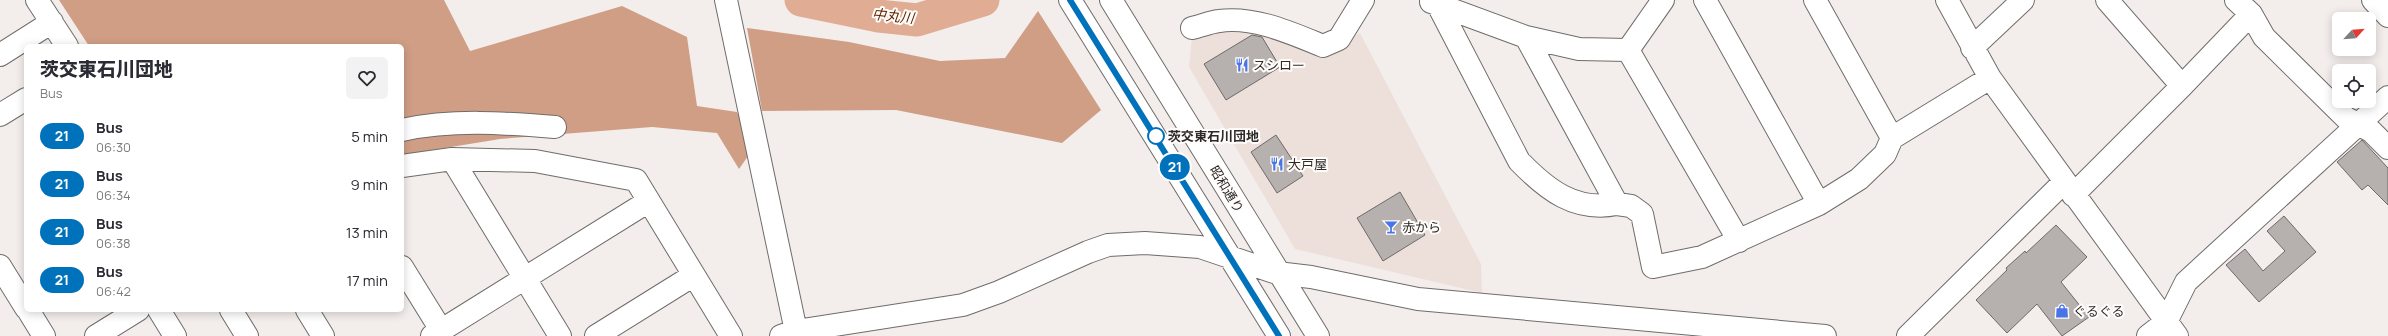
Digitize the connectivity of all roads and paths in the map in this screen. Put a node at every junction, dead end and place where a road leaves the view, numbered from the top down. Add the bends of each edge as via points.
1 (37, 0) edge
2 (726, 0) edge
3 (1070, 0) edge
4 (1111, 0) edge
5 (1364, 0) edge
6 (1663, 0) edge
7 (1705, 0) edge
8 (1815, 0) edge
9 (1947, 0) edge
10 (2023, 0) edge
11 (2107, 0) edge
12 (2372, 0) edge
13 (1433, 2) edge
14 (2244, 7) edge
15 (2388, 16) edge
16 (52, 22) junction
17 (1192, 28) dead end
18 (1526, 38) junction
19 (66, 44) edge
20 (1972, 48) junction
21 (1628, 50) junction
22 (0, 55) edge
23 (1990, 78) junction
24 (2182, 86) junction
25 (2388, 97) edge
26 (24, 100) edge
27 (0, 115) edge
28 (2358, 124) junction
29 (555, 127) dead end
30 (404, 130) edge
31 (1892, 138) junction
32 (2388, 148) edge
33 (452, 159) junction
34 (404, 166) edge
35 (2069, 188) junction
36 (649, 201) junction
37 (1617, 204) junction
38 (1820, 204) junction
39 (1739, 241) junction
40 (1233, 259) junction
41 (0, 266) edge
42 (404, 271) edge
43 (1277, 273) junction
44 (694, 275) junction
45 (524, 280) junction
46 (24, 304) edge
47 (29, 312) edge
48 (135, 312) edge
49 (160, 312) edge
50 (233, 312) edge
51 (308, 312) edge
52 (2171, 329) edge
53 (437, 333) edge
54 (791, 334) edge
55 (44, 336) edge
56 (96, 336) edge
57 (175, 336) edge
58 (248, 336) edge
59 (324, 336) edge
60 (560, 336) edge
61 (596, 336) edge
62 (731, 336) edge
63 (1279, 336) edge
64 (1318, 336) edge
65 (1825, 336) edge
66 (1908, 336) edge
67 (2148, 336) edge

1 - 16 street
2 - 54 street
3 - 40 street
4 - 43 street, 昭和通り
5 - 17 street via 1339,39 1323,46 1284,30 1252,22 1219,21
6 - 21 street
7 - 38 street
8 - 31 street
9 - 20 street
10 - 20 street
11 - 24 street
12 - 15 street
13 - 18 street
13 - 37 street via 1519,161 1537,180 1570,201 1599,208
14 - 24 street
14 - 28 street via 2264,37 2346,118
16 - 19 street
16 - 22 street
18 - 21 street via 1579,49
18 - 37 street
20 - 23 street
21 - 39 street
23 - 31 street
23 - 35 street
24 - 35 street
25 - 28 street
26 - 27 street
28 - 32 street via 2371,131
28 - 52 street via 2186,282
29 - 30 street via 494,123 429,125
31 - 38 street via 1884,154 1859,179
33 - 34 street
33 - 36 street via 535,161 636,180
33 - 45 street
35 - 52 street
35 - 66 street
36 - 44 street
36 - 45 street
37 - 39 street via 1631,206 1642,214 1653,267 1702,257
38 - 39 street
40 - 43 street
40 - 54 street via 1200,247 1145,243 1108,246 963,305
40 - 63 street
41 - 46 street
42 - 53 street
43 - 64 street, 昭和通り
43 - 65 street via 1311,277 1418,299
44 - 61 street
44 - 62 street
45 - 53 street
45 - 60 street
47 - 55 street
48 - 56 street
49 - 57 street
50 - 58 street
51 - 59 street
52 - 67 street

